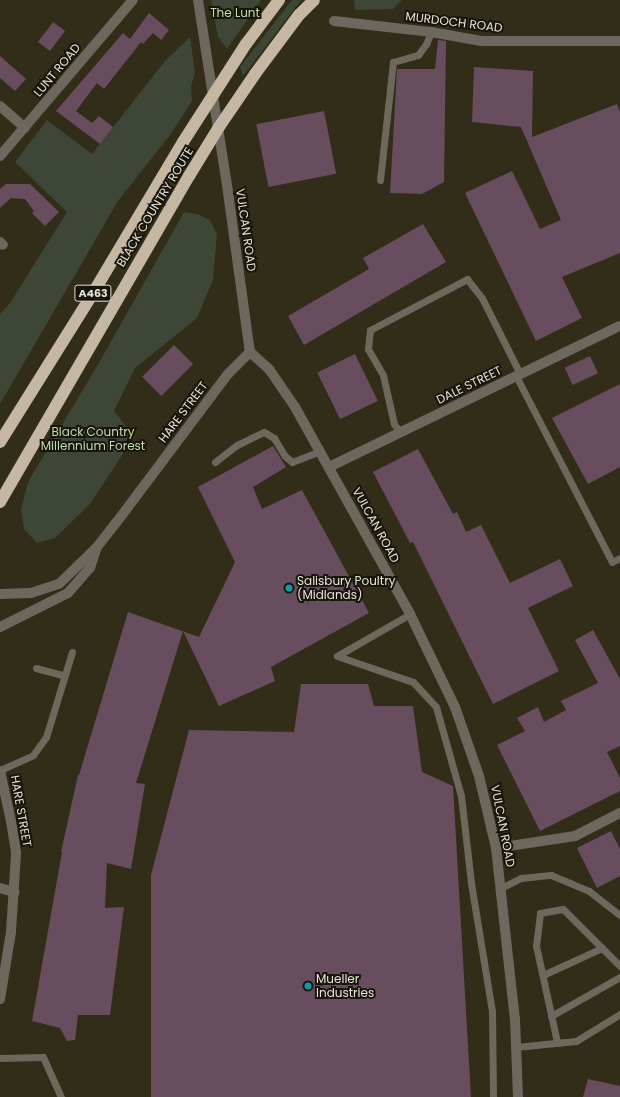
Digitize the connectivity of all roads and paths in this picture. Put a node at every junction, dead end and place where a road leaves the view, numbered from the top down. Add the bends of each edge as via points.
1 (133, 0) edge
2 (198, 0) edge
3 (279, 0) edge
4 (314, 0) edge
5 (334, 21) dead end
6 (431, 32) junction
7 (620, 41) edge
8 (0, 106) edge
9 (25, 128) junction
10 (0, 156) edge
11 (380, 180) dead end
12 (620, 326) edge
13 (250, 352) junction
14 (518, 375) junction
15 (400, 432) junction
16 (0, 442) edge
17 (320, 451) junction
18 (215, 462) dead end
19 (329, 467) junction
20 (0, 502) edge
21 (97, 547) junction
22 (620, 558) edge
23 (0, 594) edge
24 (410, 614) junction
25 (0, 627) edge
26 (72, 652) dead end
27 (36, 668) dead end
28 (63, 676) junction
29 (0, 771) edge
30 (620, 813) edge
31 (496, 848) junction
32 (0, 888) edge
33 (500, 888) junction
34 (14, 892) junction
35 (620, 915) edge
36 (602, 948) junction
37 (620, 966) edge
38 (543, 975) junction
39 (620, 977) edge
40 (0, 999) edge
41 (620, 1014) edge
42 (552, 1016) junction
43 (557, 1042) junction
44 (516, 1047) junction
45 (0, 1058) edge
46 (61, 1097) edge
47 (493, 1097) edge
48 (518, 1097) edge

1 - 9 street, LUNT ROAD
2 - 13 street, VULCAN ROAD
3 - 16 highway, BLACK COUNTRY ROUTE / A463, bridge via 246,44 183,142
4 - 20 highway, BLACK COUNTRY ROUTE / A463, bridge via 299,15 219,127
5 - 6 street, MURDOCH ROAD
6 - 7 street, MURDOCH ROAD via 481,41
6 - 11 lane via 418,55 393,62
8 - 9 street
9 - 10 street, LUNT ROAD
12 - 14 street, DALE STREET
13 - 17 street, VULCAN ROAD via 269,369 295,406
13 - 21 street, HARE STREET via 228,374
14 - 15 street, DALE STREET
14 - 15 lane via 482,298 467,279 370,330 368,349 383,375 394,424
14 - 22 lane via 612,562
15 - 19 street, DALE STREET
17 - 18 lane via 292,462 274,438 264,432 237,445
17 - 19 street, VULCAN ROAD
19 - 24 street, VULCAN ROAD
21 - 23 street, HARE STREET via 59,584 31,593
21 - 25 street, HARE STREET via 90,568 68,593
24 - 31 street, VULCAN ROAD via 455,707 479,776
24 - 47 lane via 337,656 413,682 436,707 461,796 471,883 492,1012
26 - 28 lane
27 - 28 lane
28 - 29 lane via 46,737 33,755
29 - 34 street, HARE STREET via 16,854
30 - 31 street via 575,836
31 - 33 street, VULCAN ROAD
32 - 34 street
33 - 35 lane via 521,878 551,874 589,891
33 - 44 street, VULCAN ROAD
34 - 40 street, HARE STREET via 11,932
36 - 37 lane
36 - 38 lane
36 - 38 lane via 563,909 540,913 536,946
38 - 42 lane
39 - 42 lane
41 - 43 lane via 576,1041
42 - 43 lane
43 - 44 lane
44 - 48 street, VULCAN ROAD
45 - 46 lane via 43,1057

